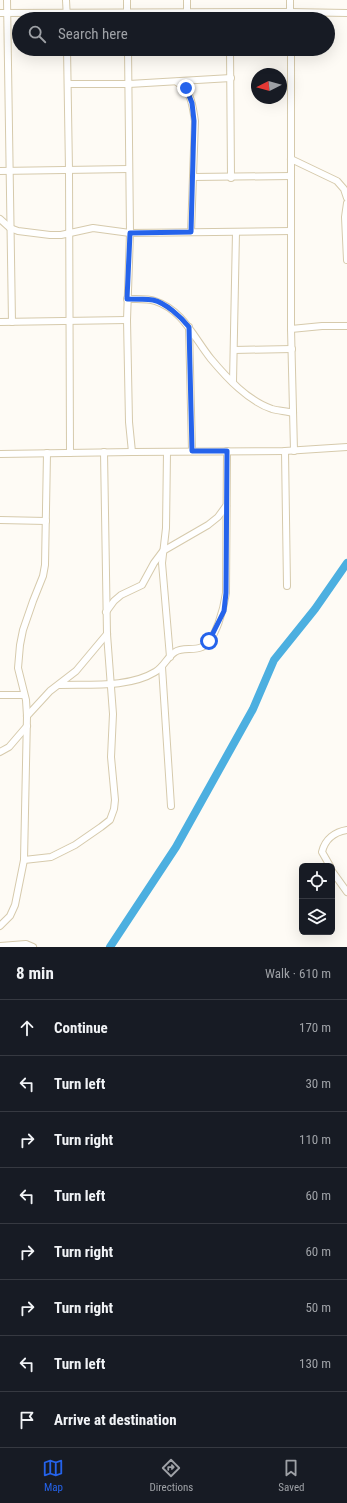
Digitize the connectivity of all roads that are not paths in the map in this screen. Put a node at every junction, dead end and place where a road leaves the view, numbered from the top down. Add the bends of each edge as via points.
1 (7, 0) edge
2 (66, 0) edge
3 (127, 0) edge
4 (187, 0) edge
5 (290, 0) edge
6 (67, 12) edge
7 (127, 12) joint
8 (187, 12) junction
9 (229, 12) joint
10 (290, 12) joint
11 (3, 13) edge
12 (335, 13) edge
13 (347, 13) edge
14 (67, 56) edge
15 (128, 56) edge
16 (230, 56) edge
17 (291, 56) edge
18 (231, 78) junction
19 (177, 82) junction
20 (68, 84) junction
21 (129, 84) junction
22 (0, 87) edge
23 (8, 87) junction
24 (291, 160) junction
25 (129, 169) junction
26 (69, 170) junction
27 (0, 171) edge
28 (9, 171) junction
29 (290, 176) junction
30 (193, 177) junction
31 (231, 178) junction
32 (347, 198) edge
33 (347, 203) edge
34 (0, 219) edge
35 (10, 228) junction
36 (291, 231) junction
37 (191, 232) junction
38 (236, 232) junction
39 (69, 233) junction
40 (130, 233) junction
41 (347, 260) edge
42 (127, 299) junction
43 (127, 320) junction
44 (70, 321) junction
45 (0, 322) edge
46 (12, 322) junction
47 (347, 326) edge
48 (189, 327) junction
49 (291, 329) junction
50 (292, 349) junction
51 (234, 350) junction
52 (234, 382) junction
53 (293, 413) junction
54 (347, 447) edge
55 (192, 451) junction
56 (227, 451) junction
57 (285, 451) junction
58 (294, 451) junction
59 (104, 452) junction
60 (132, 452) junction
61 (167, 452) junction
62 (47, 453) junction
63 (70, 453) junction
64 (0, 454) edge
65 (226, 506) junction
66 (0, 520) edge
67 (46, 521) junction
68 (163, 551) junction
69 (287, 586) dead end
70 (106, 612) junction
71 (107, 634) junction
72 (170, 657) junction
73 (162, 667) junction
74 (111, 684) junction
75 (59, 685) junction
76 (0, 695) edge
77 (24, 695) junction
78 (27, 716) junction
79 (27, 726) junction
80 (0, 752) edge
81 (171, 806) dead end
82 (347, 830) edge
83 (24, 860) junction
84 (328, 863) edge
85 (335, 875) edge
86 (347, 892) edge
87 (0, 926) edge
88 (0, 946) edge
89 (33, 947) edge

1 - 11 street
2 - 6 street
3 - 7 street
4 - 8 street
5 - 10 street
7 - 8 street
8 - 9 street
9 - 10 street
11 - 23 street
12 - 13 street
14 - 20 street
15 - 21 street
16 - 18 street
17 - 24 street
18 - 19 street
18 - 31 street
19 - 21 street
19 - 30 street via 186,88 192,103
20 - 21 street
20 - 26 street
21 - 25 street
22 - 23 street
23 - 28 street
24 - 29 street
24 - 32 street via 337,181
25 - 26 street
25 - 40 street
26 - 28 street
26 - 39 street
27 - 28 street
28 - 35 street
29 - 31 street
29 - 36 street
30 - 31 street
30 - 37 street
33 - 41 street
34 - 35 street
35 - 39 street via 39,235
35 - 46 street
36 - 38 street
36 - 49 street
37 - 38 street
37 - 40 street
38 - 51 street
39 - 40 street via 93,228
39 - 44 street
40 - 42 street
42 - 43 street
42 - 48 street via 154,300 170,309
43 - 44 street
43 - 60 street
44 - 46 street
44 - 63 street
45 - 46 street
47 - 49 street
48 - 52 street via 211,359
48 - 55 street
49 - 50 street
50 - 51 street
50 - 53 street
51 - 52 street
52 - 53 street via 252,398 272,408
53 - 58 street
54 - 58 street
55 - 56 street
55 - 61 street
56 - 57 street
56 - 65 street
57 - 58 street
57 - 69 street
59 - 60 street
59 - 63 street
59 - 70 street
60 - 61 street
61 - 68 street via 166,528
62 - 63 street
62 - 64 street
62 - 67 street
65 - 68 street via 208,525
65 - 72 street via 227,577 224,611 209,641 202,647 176,651
66 - 67 street
67 - 77 street via 43,576 20,645 18,668
68 - 70 street via 142,585 117,598
68 - 72 street via 162,578
70 - 71 street
71 - 74 street
71 - 75 street via 76,672
72 - 73 street
73 - 74 street via 141,678
73 - 81 street
74 - 75 street
74 - 83 street via 111,757 115,800 110,820 75,845 51,857
75 - 78 street
76 - 77 street
77 - 78 street
78 - 79 street
79 - 80 street via 9,747
79 - 83 street
82 - 84 street via 331,836 324,845 322,852
83 - 87 street via 15,905 10,916
85 - 86 street
88 - 89 street via 26,944

